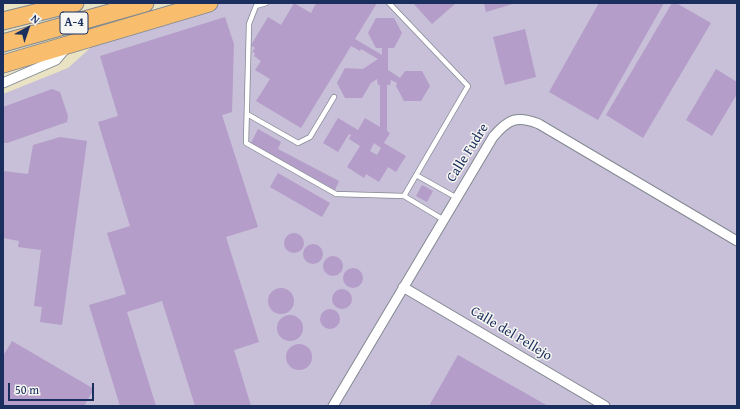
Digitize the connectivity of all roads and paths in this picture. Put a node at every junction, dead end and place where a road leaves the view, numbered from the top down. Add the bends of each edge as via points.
1 (34, 3) edge
2 (75, 3) edge
3 (145, 3) edge
4 (209, 3) edge
5 (266, 3) edge
6 (389, 3) edge
7 (3, 13) edge
8 (3, 21) edge
9 (3, 43) edge
10 (69, 45) junction
11 (3, 64) edge
12 (3, 83) edge
13 (334, 96) dead end
14 (247, 114) junction
15 (416, 175) junction
16 (404, 196) junction
17 (457, 198) junction
18 (444, 220) junction
19 (737, 241) edge
20 (403, 287) junction
21 (333, 406) edge
22 (605, 406) edge

1 - 7 highway
2 - 8 highway, A-4
3 - 9 highway, A-4
4 - 10 highway
5 - 14 lane via 256,6 249,24
6 - 15 lane via 468,86
10 - 11 highway
10 - 12 street via 56,60
13 - 14 lane via 310,137 298,143
14 - 16 lane via 246,143 336,194
15 - 16 lane
15 - 17 lane
16 - 18 lane
17 - 18 street, Calle Fudre
17 - 19 street, Calle Fudre via 502,126 513,120 525,119 539,124
18 - 20 street, Calle Fudre
20 - 21 street, Calle Fudre
20 - 22 street, Calle del Pellejo

